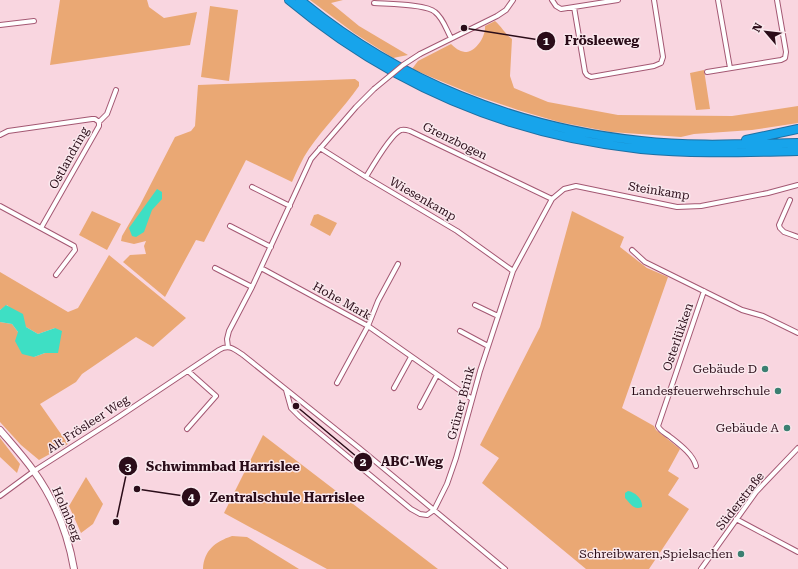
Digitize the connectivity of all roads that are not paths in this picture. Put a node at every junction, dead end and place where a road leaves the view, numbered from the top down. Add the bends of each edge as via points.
1 (289, 0) edge
2 (300, 0) edge
3 (513, 0) edge
4 (552, 0) edge
5 (618, 0) edge
6 (654, 0) edge
7 (718, 0) edge
8 (777, 0) edge
9 (604, 1) edge
10 (374, 3) dead end
11 (574, 7) junction
12 (34, 22) dead end
13 (0, 25) edge
14 (451, 38) junction
15 (730, 68) junction
16 (707, 72) dead end
17 (116, 90) dead end
18 (99, 122) junction
19 (798, 129) edge
20 (0, 135) edge
21 (798, 143) edge
22 (729, 144) junction
23 (320, 148) junction
24 (798, 151) edge
25 (366, 178) junction
26 (798, 185) edge
27 (252, 187) dead end
28 (564, 189) joint
29 (552, 199) junction
30 (790, 200) dead end
31 (0, 206) edge
32 (290, 206) junction
33 (230, 226) dead end
34 (41, 228) junction
35 (798, 237) edge
36 (271, 246) junction
37 (632, 250) dead end
38 (398, 264) dead end
39 (215, 268) dead end
40 (261, 268) junction
41 (513, 271) junction
42 (56, 275) dead end
43 (252, 287) junction
44 (704, 291) junction
45 (475, 305) dead end
46 (498, 316) junction
47 (368, 326) junction
48 (460, 331) dead end
49 (798, 333) edge
50 (488, 346) junction
51 (228, 347) junction
52 (411, 357) junction
53 (188, 371) junction
54 (437, 375) junction
55 (337, 383) dead end
56 (394, 388) dead end
57 (286, 390) junction
58 (472, 399) junction
59 (420, 407) dead end
60 (187, 429) dead end
61 (0, 430) edge
62 (798, 448) edge
63 (696, 466) dead end
64 (34, 471) junction
65 (0, 496) edge
66 (434, 510) junction
67 (736, 519) junction
68 (798, 552) edge
69 (74, 569) edge
70 (505, 569) edge
71 (701, 569) edge

1 - 24 highway via 342,42 392,72 459,104 510,123 553,134 641,149 706,152
2 - 22 highway via 343,32 397,66 447,91 492,109 546,125 612,138 680,144
3 - 14 street via 506,10 497,16
4 - 11 street via 561,8
5 - 9 street
6 - 11 street via 663,57 661,63 591,77 585,72
7 - 15 street
8 - 15 street via 785,58
9 - 11 street
10 - 14 street via 434,10
12 - 13 street
14 - 23 street, bridge via 403,65 374,89
15 - 16 street
17 - 18 street via 107,114
18 - 20 street, Ostlandring via 92,119 8,131
18 - 34 street, Ostlandring
19 - 22 highway
21 - 22 highway
23 - 25 street, Wiesenkamp
23 - 32 street via 311,159
25 - 29 street, Grenzbogen via 388,143 399,130 404,129
25 - 41 street, Wiesenkamp via 457,231
26 - 28 street, Steinkamp via 690,207 677,207 576,186
27 - 32 street
28 - 29 street, Grüner Brink
29 - 41 street, Grüner Brink
30 - 35 street via 779,225 784,232
31 - 34 street
32 - 36 street
33 - 36 street
34 - 42 street via 74,246 75,250
36 - 40 street
37 - 44 street, Osterlükken via 645,262
38 - 47 street
39 - 43 street
40 - 43 street
40 - 47 street, Hohe Mark
41 - 46 street, Grüner Brink
43 - 51 street via 229,330
44 - 49 street, Osterlükken
44 - 63 street, Osterlükken via 658,426 695,459
45 - 46 street
46 - 50 street, Grüner Brink
47 - 52 street, Hohe Mark
47 - 55 street
48 - 50 street
50 - 58 street, Grüner Brink
51 - 53 street, Alt Frösleer Weg via 219,350
51 - 57 street via 243,355
52 - 54 street, Hohe Mark
52 - 56 street
53 - 60 street via 216,396
53 - 64 street, Alt Frösleer Weg
54 - 58 street, Hohe Mark
54 - 59 street
57 - 66 street
57 - 66 street via 291,408 300,417 411,509 427,515
58 - 66 street, Grüner Brink via 456,458
61 - 64 street, Holmberg
62 - 67 street, Süderstraße via 756,492
64 - 65 street, Alt Frösleer Weg
64 - 69 street, Holmberg via 62,525
66 - 70 street
67 - 68 street
67 - 71 street, Süderstraße

